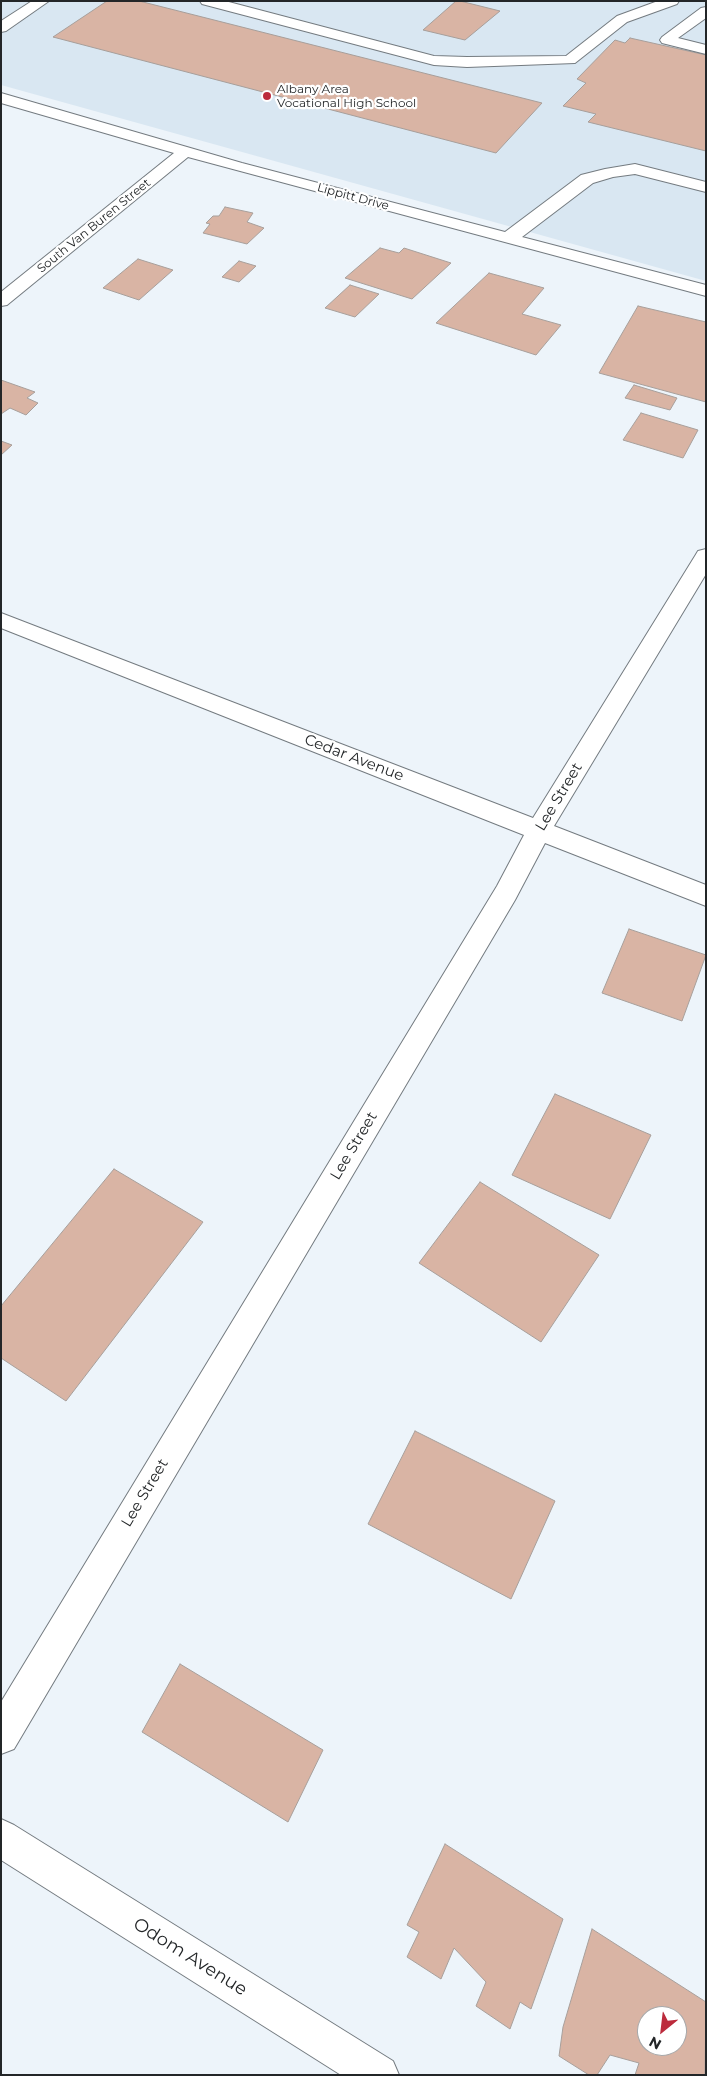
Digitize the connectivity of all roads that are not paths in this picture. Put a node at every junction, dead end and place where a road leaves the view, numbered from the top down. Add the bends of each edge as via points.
1 (42, 1) edge
2 (207, 1) edge
3 (672, 1) edge
4 (706, 11) edge
5 (1, 28) edge
6 (706, 50) edge
7 (1, 98) edge
8 (186, 151) junction
9 (706, 187) edge
10 (510, 238) junction
11 (706, 291) edge
12 (1, 301) edge
13 (706, 556) edge
14 (1, 620) edge
15 (539, 830) junction
16 (706, 896) edge
17 (1, 1736) edge
18 (1, 1838) edge
19 (379, 2075) edge

1 - 5 street
2 - 3 street via 434,60 467,62 570,60 622,19
4 - 6 street via 667,40
7 - 8 street, Lippitt Drive
8 - 10 street, Lippitt Drive
8 - 12 street, South Van Buren Street
9 - 10 street via 635,169 611,172 587,179
10 - 11 street, Lippitt Drive
13 - 15 street, Lee Street
14 - 15 street, Cedar Avenue
15 - 16 street, Cedar Avenue
15 - 17 street, Lee Street via 506,893
18 - 19 street, Odom Avenue

